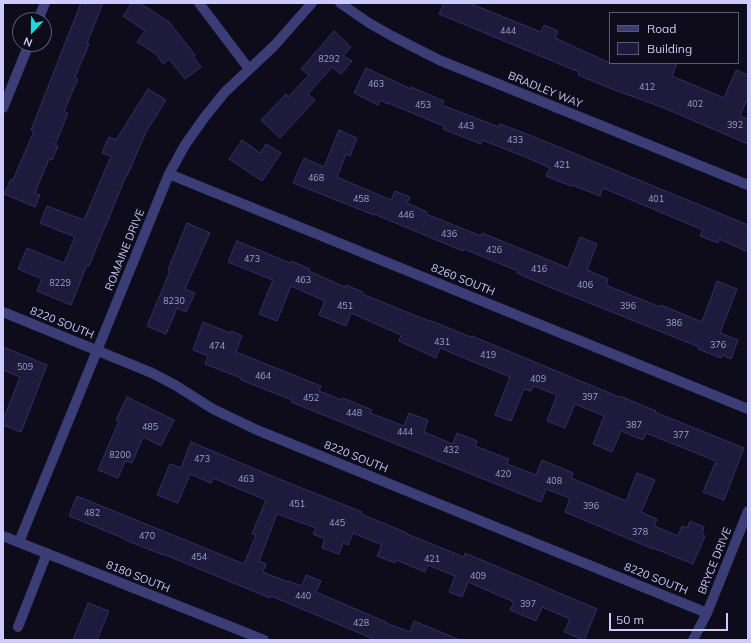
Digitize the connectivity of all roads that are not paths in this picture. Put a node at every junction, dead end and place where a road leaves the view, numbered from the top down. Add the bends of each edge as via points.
1 (199, 3) edge
2 (312, 3) edge
3 (340, 3) edge
4 (26, 52) edge
5 (249, 70) junction
6 (3, 108) edge
7 (169, 174) junction
8 (748, 184) edge
9 (3, 312) edge
10 (97, 350) junction
11 (748, 409) edge
12 (748, 512) edge
13 (3, 536) edge
14 (19, 542) junction
15 (47, 553) junction
16 (707, 613) junction
17 (18, 627) dead end
18 (247, 637) edge
19 (264, 640) edge
20 (693, 640) edge

1 - 5 street
2 - 5 street, ROMAINE DRIVE
3 - 8 street, BRADLEY WAY via 369,23 439,60
4 - 6 street
5 - 7 street, ROMAINE DRIVE via 225,92 204,118
7 - 10 street, ROMAINE DRIVE
7 - 11 street, 8260 SOUTH
9 - 10 street, 8220 SOUTH
10 - 14 street, ROMAINE DRIVE
10 - 16 street, 8220 SOUTH via 152,373 251,428
12 - 16 street, BRYCE DRIVE
13 - 14 street, 8180 SOUTH
14 - 15 street, 8180 SOUTH
15 - 17 street
15 - 18 street, 8180 SOUTH
16 - 20 street, BRYCE DRIVE
18 - 19 street, 8180 SOUTH

